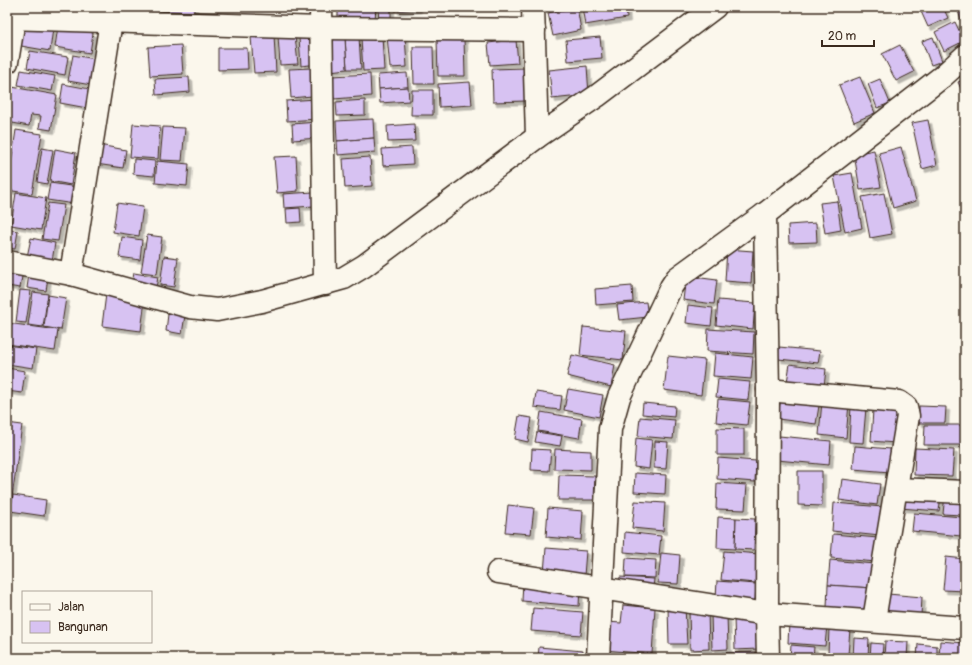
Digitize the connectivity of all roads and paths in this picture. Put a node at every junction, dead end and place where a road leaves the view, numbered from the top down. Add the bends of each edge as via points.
1 (532, 7) edge
2 (715, 7) edge
3 (13, 14) edge
4 (321, 17) edge
5 (111, 21) junction
6 (534, 30) junction
7 (965, 56) edge
8 (7, 62) edge
9 (537, 137) junction
10 (764, 214) junction
11 (7, 262) edge
12 (71, 274) junction
13 (325, 284) junction
14 (768, 390) junction
15 (896, 489) junction
16 (965, 492) edge
17 (498, 572) dead end
18 (602, 587) junction
19 (767, 614) junction
20 (874, 620) junction
21 (965, 628) edge
22 (598, 658) edge
23 (768, 658) edge

1 - 6 street
2 - 9 street via 597,96
3 - 5 street
3 - 8 street
4 - 5 street
4 - 6 street
4 - 13 street
5 - 12 street
6 - 9 street
7 - 10 street via 943,76
9 - 13 street via 364,266 344,278
10 - 14 street
10 - 18 street via 677,278 619,397 610,429
11 - 12 street
12 - 13 street via 190,307 217,310
14 - 15 street via 899,402 906,407 908,416
14 - 19 street
15 - 16 street
15 - 20 street
17 - 18 street
18 - 19 street
18 - 22 street
19 - 20 street
19 - 23 street
20 - 21 street

